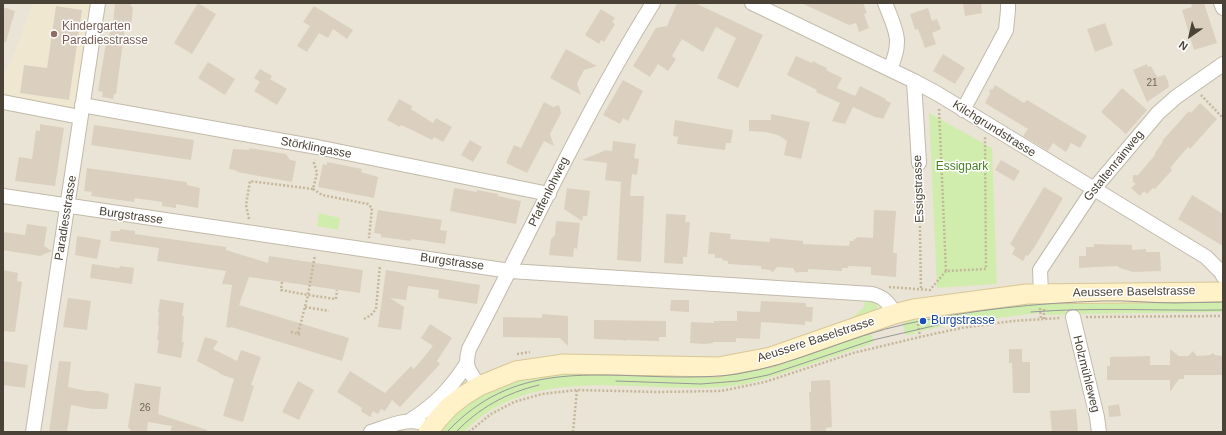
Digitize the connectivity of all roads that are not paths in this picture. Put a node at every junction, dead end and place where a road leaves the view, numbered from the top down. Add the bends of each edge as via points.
1 (98, 3) edge
2 (653, 3) edge
3 (752, 3) edge
4 (885, 3) edge
5 (1008, 3) edge
6 (1221, 3) edge
7 (1223, 8) edge
8 (1223, 64) edge
9 (890, 70) junction
10 (914, 81) junction
11 (3, 102) edge
12 (963, 110) junction
13 (81, 111) junction
14 (919, 163) road end
15 (1093, 190) junction
16 (549, 194) junction
17 (3, 196) edge
18 (68, 206) junction
19 (510, 271) junction
20 (1223, 276) edge
21 (1223, 292) edge
22 (1041, 293) junction
23 (894, 314) junction
24 (1073, 317) road end
25 (466, 365) junction
26 (479, 386) junction
27 (411, 420) junction
28 (429, 430) edge
29 (33, 432) edge
30 (371, 432) edge
31 (1099, 432) edge

1 - 13 street, Paradiesstrasse
2 - 16 street, Pfaffenlohweg via 625,49
3 - 9 street, Kilchgrundstrasse
4 - 9 street via 898,46
5 - 12 street via 1006,30
6 - 7 street
8 - 15 street, Gstaltenrainweg via 1158,113
9 - 10 street, Kilchgrundstrasse
10 - 12 street, Kilchgrundstrasse
10 - 14 street, Essigstrasse
11 - 13 street, Störklingasse
12 - 15 street, Kilchgrundstrasse
13 - 16 street, Störklingasse via 317,147
13 - 18 street, Paradiesstrasse
15 - 20 street, Kilchgrundstrasse via 1206,257
15 - 22 street, Gstaltenrainweg via 1040,270
16 - 19 street, Pfaffenlohweg
17 - 18 street, Burgstrasse
18 - 19 street, Burgstrasse
18 - 29 street, Paradiesstrasse
19 - 23 street, Burgstrasse via 872,294 887,300
19 - 25 street, Pfaffenlohweg via 469,349
21 - 22 main road, Aeussere Baselstrasse
22 - 23 main road, Aeussere Baselstrasse via 914,309
23 - 26 main road, Aeussere Baselstrasse via 771,357 725,366 693,368 564,364 516,371
24 - 31 street, Holzmühleweg
25 - 26 street
25 - 27 street via 451,387
26 - 28 main road, Aeussere Baselstrasse via 449,407
27 - 28 street via 420,422
27 - 30 street

